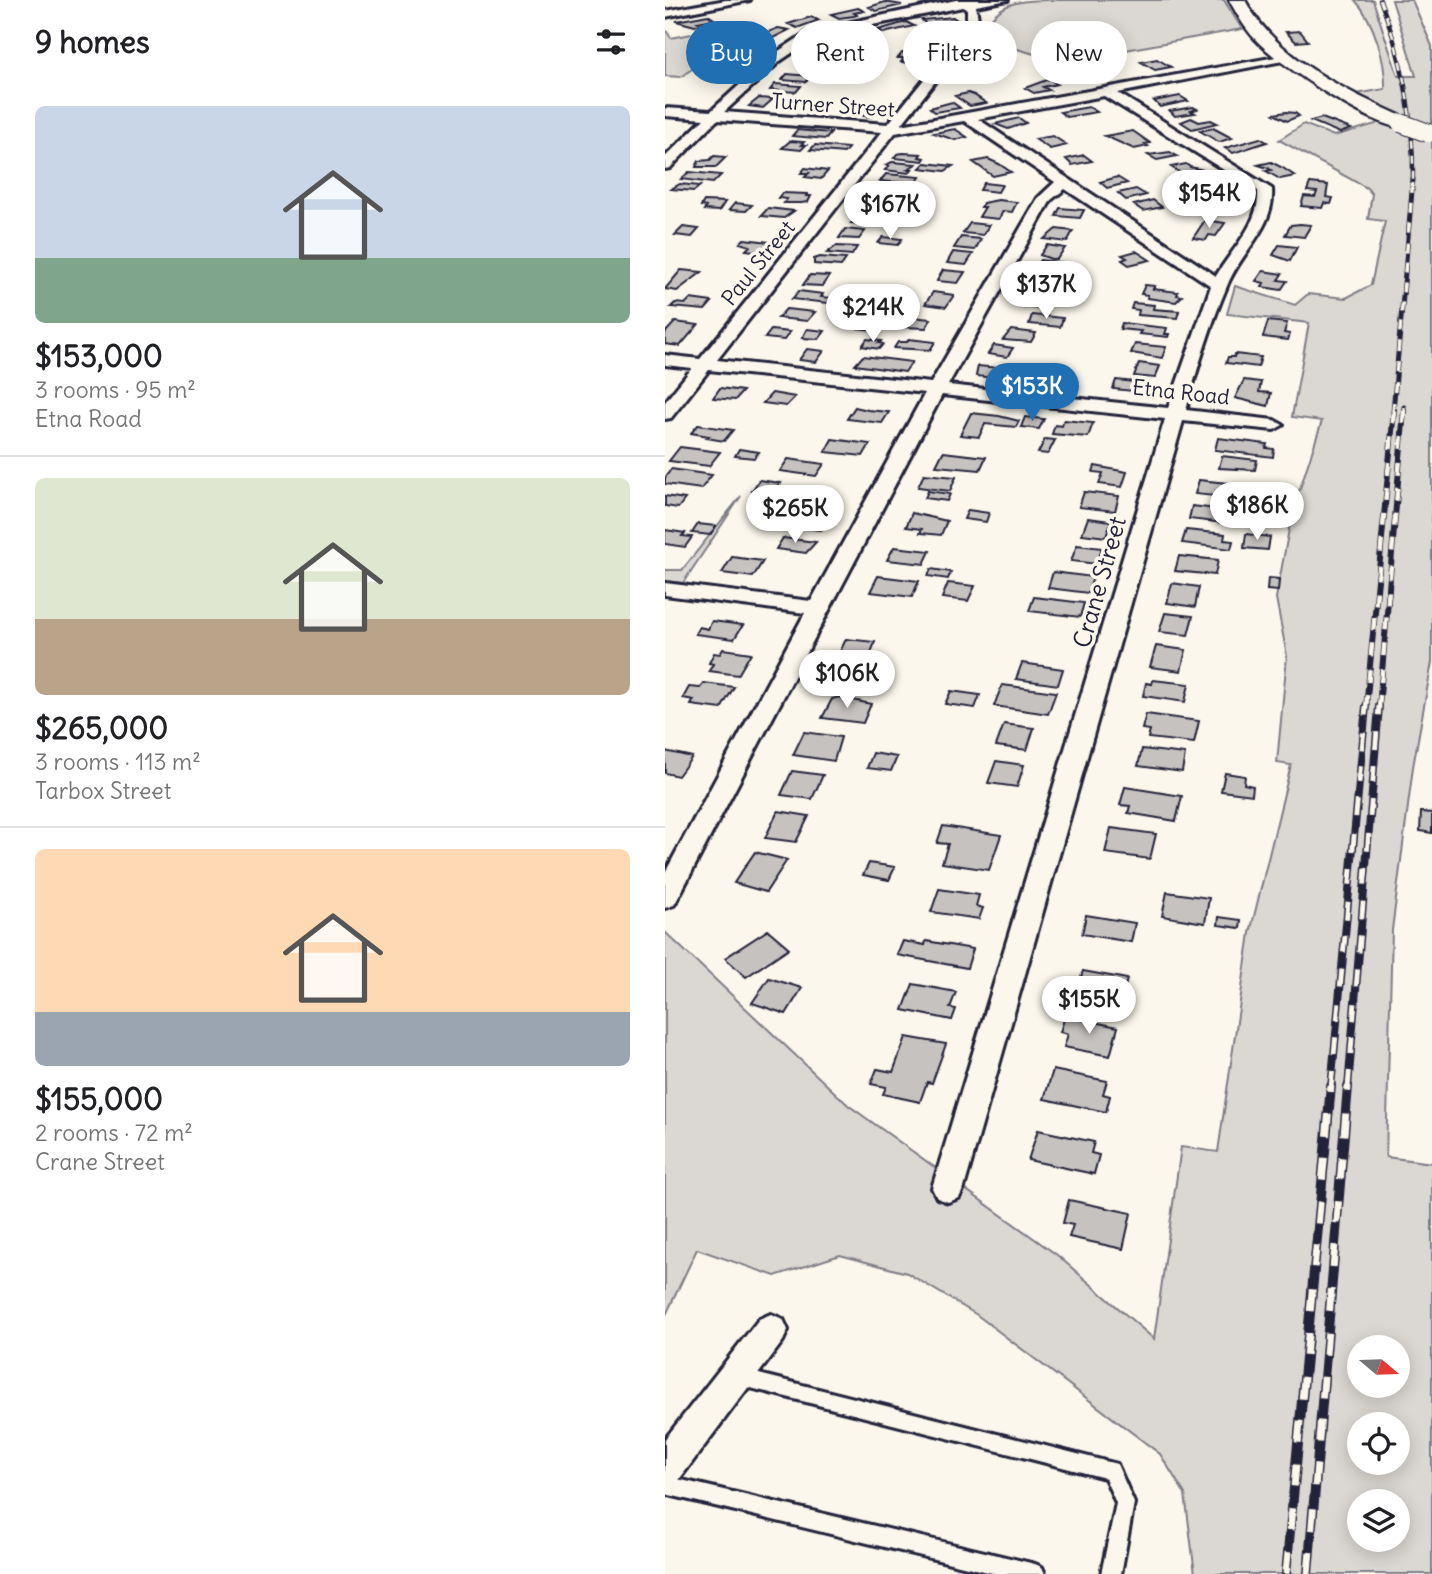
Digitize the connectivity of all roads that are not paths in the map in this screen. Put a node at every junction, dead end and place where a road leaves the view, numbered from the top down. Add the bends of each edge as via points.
1 (745, 0) edge
2 (1003, 0) edge
3 (1237, 0) edge
4 (964, 2) edge
5 (665, 14) edge
6 (1287, 59) junction
7 (1105, 91) junction
8 (665, 112) edge
9 (717, 116) junction
10 (965, 117) junction
11 (890, 130) junction
12 (1430, 134) edge
13 (665, 165) edge
14 (1063, 183) junction
15 (1219, 285) junction
16 (665, 360) edge
17 (703, 365) junction
18 (940, 388) junction
19 (665, 414) edge
20 (1175, 414) junction
21 (1274, 425) dead end
22 (665, 589) edge
23 (818, 608) junction
24 (665, 898) edge
25 (948, 1188) dead end
26 (771, 1330) dead end
27 (735, 1377) junction
28 (665, 1468) edge
29 (665, 1485) edge
30 (1035, 1574) edge
31 (1111, 1574) edge

1 - 5 street
2 - 4 street
3 - 6 street via 1261,34
4 - 9 street via 813,33 754,78
4 - 11 street, Paul Street via 975,16 973,26
6 - 7 street, Turner Street
6 - 12 street, bridge via 1332,89
7 - 10 street, Turner Street
7 - 15 street, Crane Street via 1265,189 1265,211
8 - 9 street, Turner Street
9 - 11 street, Turner Street
9 - 13 street
10 - 11 street, Turner Street
10 - 14 street
11 - 17 street, Paul Street
14 - 15 street
14 - 18 street via 1045,198 961,342
15 - 20 street, Crane Street
16 - 17 street, Etna Road
17 - 18 street, Etna Road
17 - 19 street, Paul Street
18 - 20 street, Etna Road
18 - 23 street
20 - 21 street, Etna Road
20 - 25 street, Crane Street
22 - 23 street
23 - 24 street
26 - 27 street
27 - 28 street
27 - 31 lane via 1111,1470 1125,1503
29 - 30 lane

